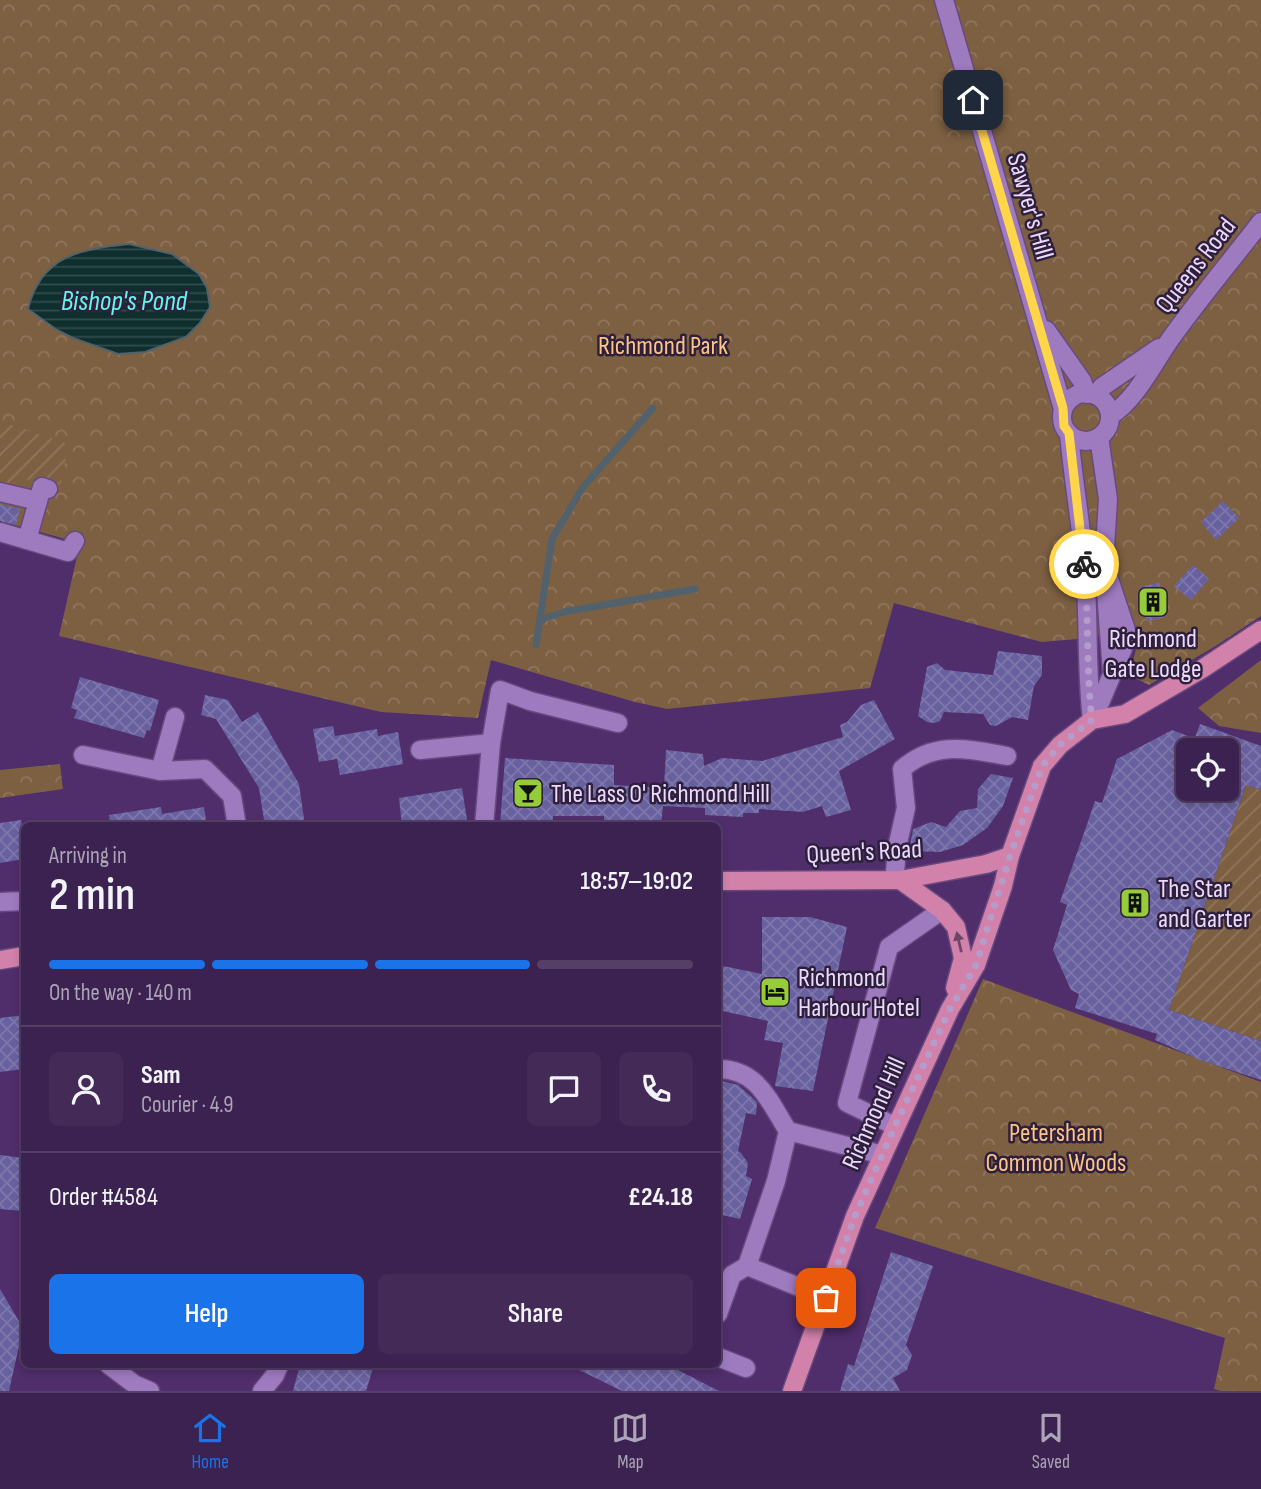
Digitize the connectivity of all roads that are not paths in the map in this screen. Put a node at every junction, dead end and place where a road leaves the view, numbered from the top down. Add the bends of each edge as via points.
1 (944, 0) edge
2 (1261, 222) edge
3 (1032, 306) junction
4 (1170, 340) junction
5 (1091, 394) junction
6 (1063, 408) junction
7 (1110, 416) junction
8 (1069, 433) junction
9 (1099, 437) junction
10 (0, 492) edge
11 (0, 532) edge
12 (27, 540) junction
13 (75, 541) dead end
14 (1261, 630) edge
15 (175, 717) dead end
16 (1092, 720) junction
17 (618, 723) dead end
18 (491, 743) junction
19 (420, 750) dead end
20 (83, 754) dead end
21 (1007, 756) dead end
22 (160, 771) junction
23 (236, 822) edge
24 (484, 822) edge
25 (1010, 856) junction
26 (897, 880) junction
27 (721, 881) edge
28 (21, 901) edge
29 (0, 902) edge
30 (942, 910) junction
31 (21, 956) edge
32 (0, 960) edge
33 (950, 1009) junction
34 (721, 1069) edge
35 (895, 1126) junction
36 (788, 1131) junction
37 (883, 1155) junction
38 (747, 1266) junction
39 (826, 1298) junction
40 (721, 1306) edge
41 (721, 1358) edge
42 (113, 1368) edge
43 (278, 1368) edge
44 (746, 1368) dead end
45 (796, 1389) edge
46 (150, 1391) edge
47 (262, 1391) edge

1 - 3 street, Sawyer's Hill
2 - 4 street, Queens Road
3 - 5 street, Sawyer's Hill
3 - 6 street, Sawyer's Hill
4 - 5 street, Queens Road
4 - 7 street, Queens Road via 1119,411
5 - 6 street via 1073,396
5 - 7 street via 1106,404
6 - 8 street
7 - 9 street
8 - 9 street via 1084,441
8 - 16 street via 1084,567
9 - 16 street via 1108,499 1104,565 1126,630 1124,646
10 - 12 street via 43,495
11 - 12 street
12 - 13 street via 68,552
14 - 16 main road via 1125,714
15 - 22 street
16 - 25 main road, Richmond Hill via 1042,766
17 - 18 street via 500,690
18 - 19 street
18 - 24 street
20 - 22 street
21 - 26 street via 956,747 929,753 902,769 906,808 898,843
22 - 23 street via 205,769 232,796
25 - 26 main road, Queen's Road
25 - 33 main road, Richmond Hill via 976,965
26 - 27 main road, Queen's Road
26 - 30 main road
28 - 29 street
33 -> 30 main road via 963,958 956,927
30 - 35 street via 889,947 847,1103
31 - 32 main road
33 - 35 main road, Richmond Hill
34 - 36 street via 732,1069 753,1080
35 - 37 main road, Richmond Hill
36 - 37 street
36 - 38 street
37 - 39 main road, Richmond Hill
38 - 39 street
38 - 40 street via 732,1275
39 - 45 main road, Richmond Hill
41 - 44 street
42 - 46 street
43 - 47 street

